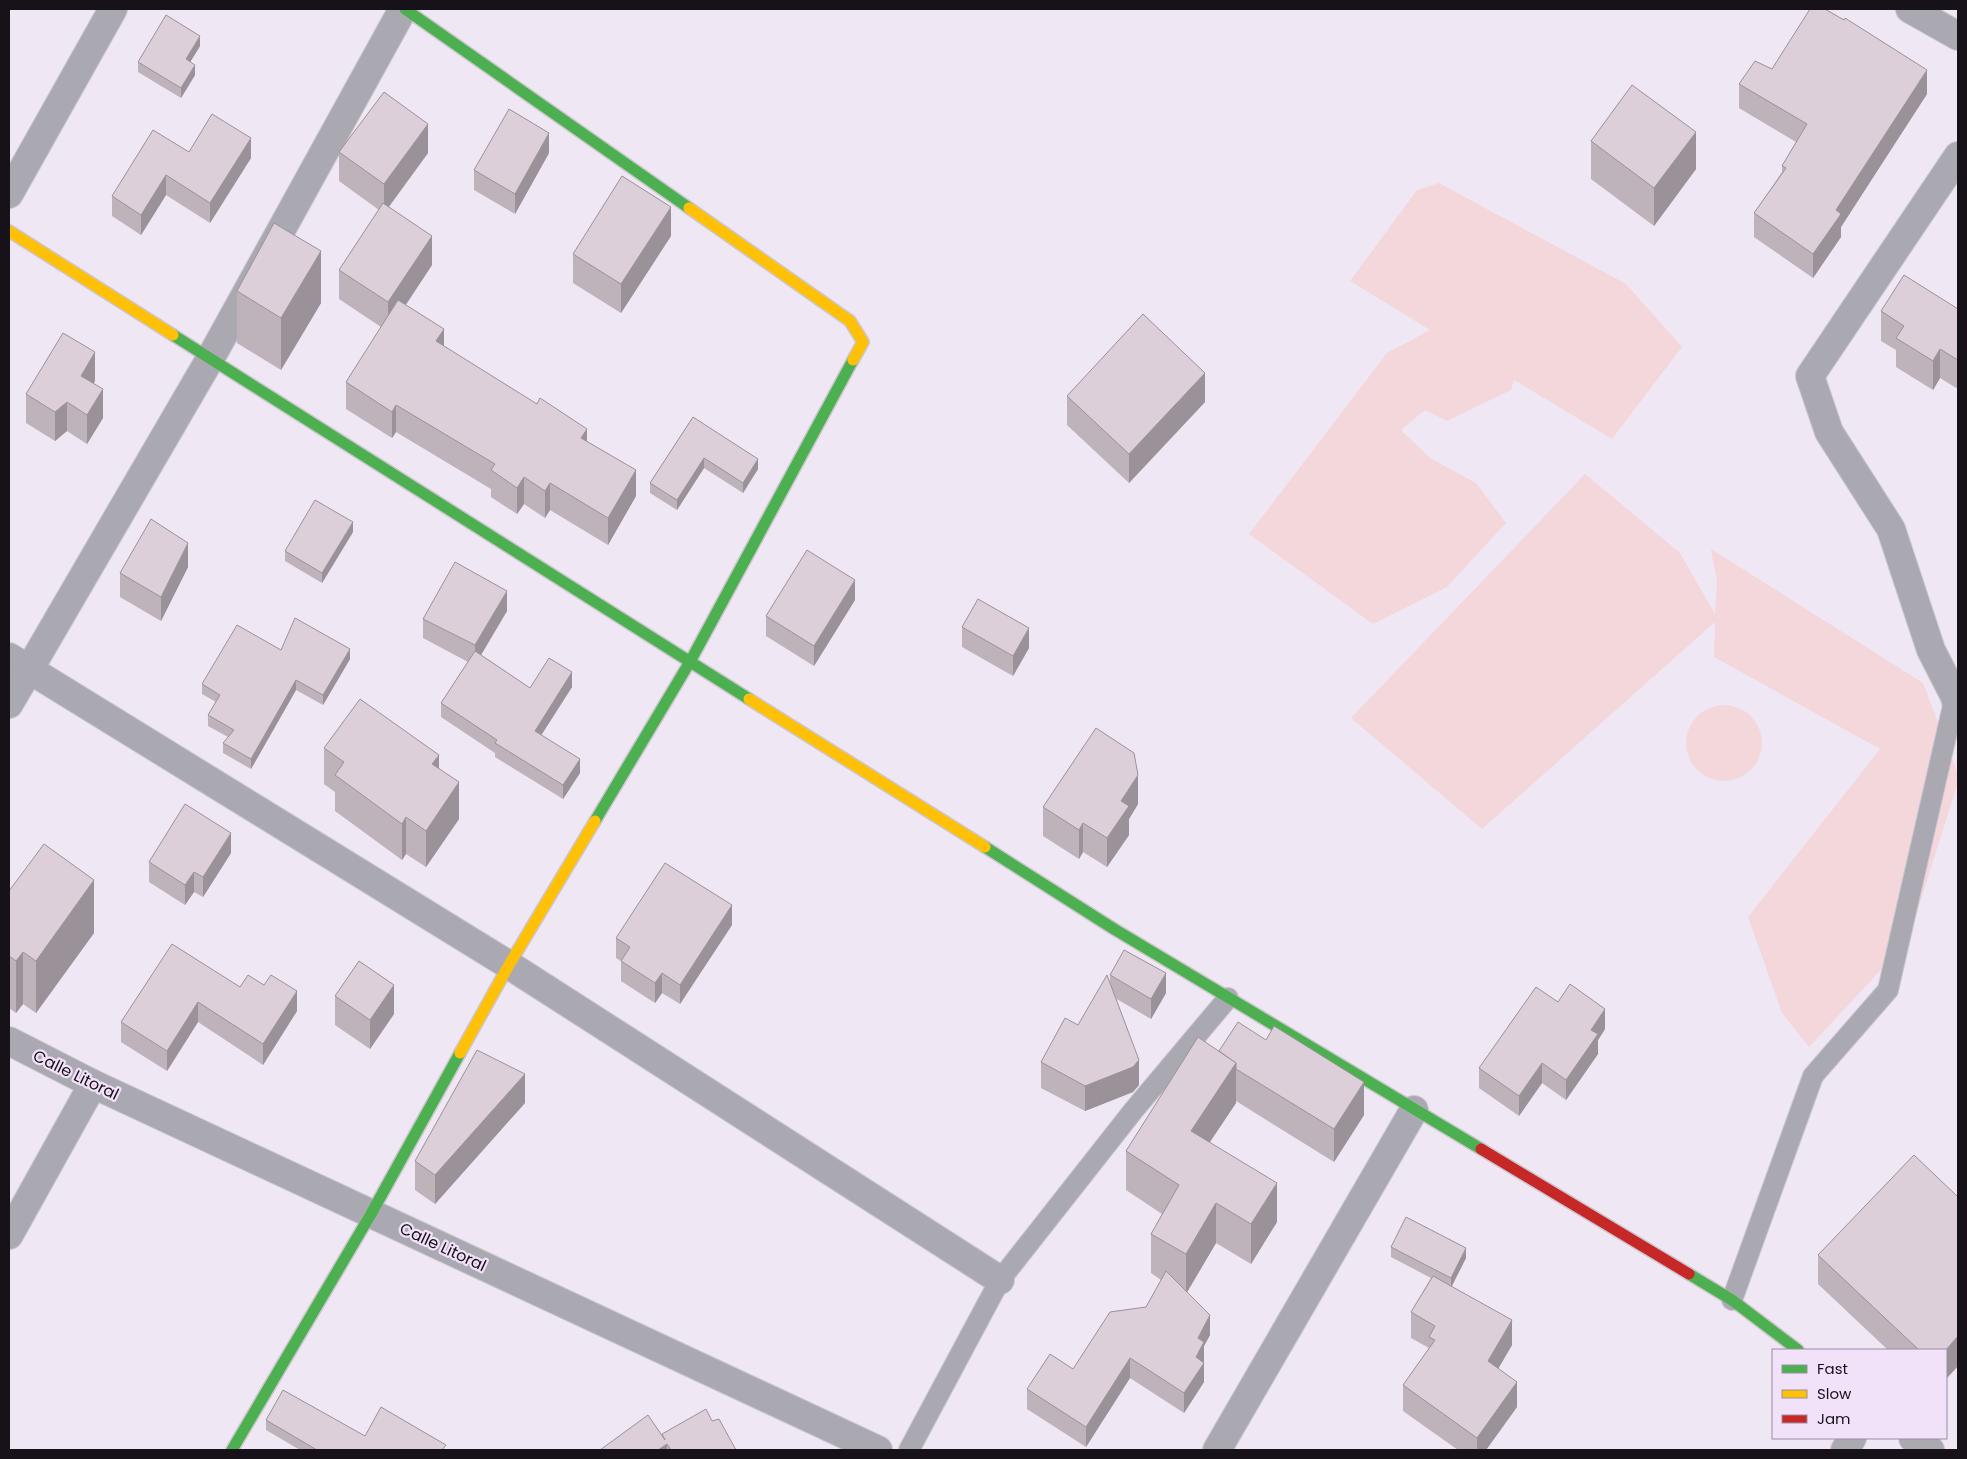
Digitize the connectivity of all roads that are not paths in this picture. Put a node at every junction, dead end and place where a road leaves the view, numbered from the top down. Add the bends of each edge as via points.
1 (113, 9) edge
2 (404, 9) edge
3 (1910, 9) edge
4 (1958, 36) edge
5 (1958, 156) edge
6 (9, 194) edge
7 (9, 231) edge
8 (210, 359) junction
9 (692, 660) junction
10 (18, 663) edge
11 (9, 704) edge
12 (1957, 704) edge
13 (509, 965) junction
14 (1228, 998) junction
15 (9, 1041) edge
16 (93, 1084) junction
17 (1414, 1110) junction
18 (370, 1214) junction
19 (9, 1235) edge
20 (1000, 1280) junction
21 (1732, 1300) junction
22 (1797, 1349) edge
23 (1851, 1439) edge
24 (1914, 1439) edge
25 (861, 1447) edge
26 (232, 1450) edge
27 (909, 1450) edge
28 (1217, 1450) edge
29 (1845, 1450) edge
30 (1930, 1450) edge

1 - 6 street
2 - 8 street
2 - 9 street via 850,322 863,342
3 - 4 street
5 - 12 street via 1810,376 1829,432 1891,529 1931,650
7 - 8 street
8 - 9 street
8 - 10 street
9 - 13 street
9 - 14 street
10 - 11 street
10 - 13 street
12 - 21 lane via 1888,990 1813,1076
13 - 18 street
13 - 20 street
14 - 17 street
14 - 20 lane via 1133,1111
15 - 16 street, Calle Litoral
16 - 18 street, Calle Litoral
16 - 19 street
17 - 21 street
17 - 28 street
18 - 25 street, Calle Litoral
18 - 26 street
20 - 27 lane
21 - 22 street
23 - 29 street
24 - 30 street

